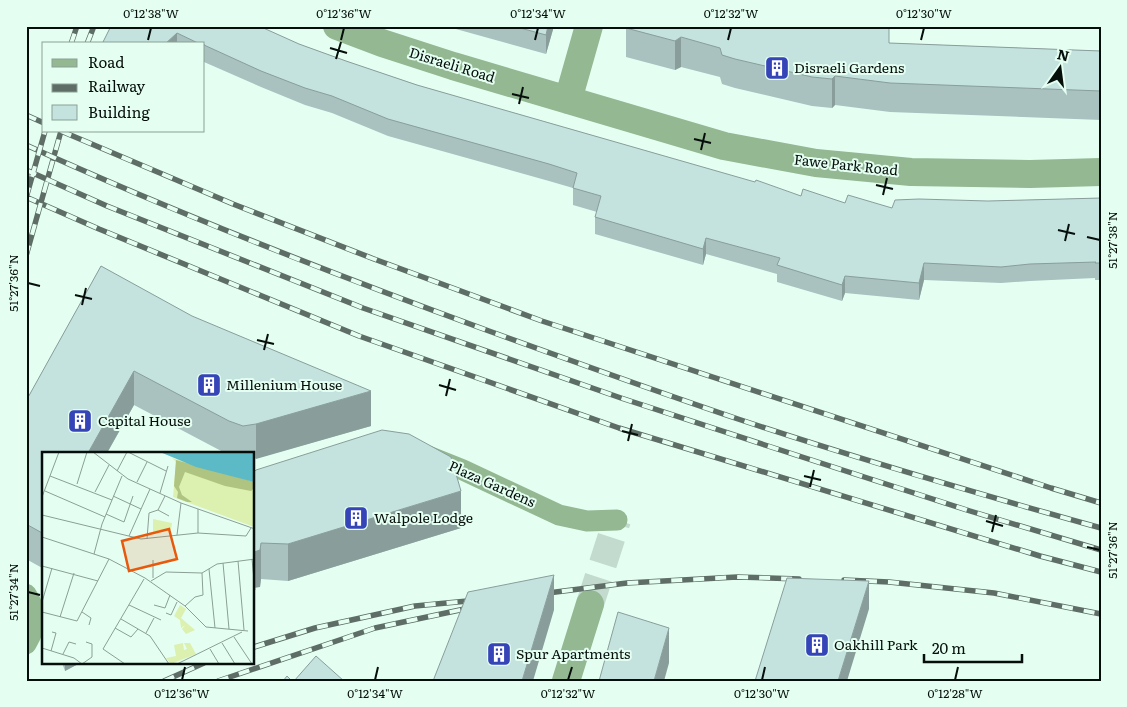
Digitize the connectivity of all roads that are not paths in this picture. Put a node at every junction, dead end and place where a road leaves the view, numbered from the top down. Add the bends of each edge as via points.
1 (337, 26) edge
2 (589, 26) edge
3 (568, 100) junction
4 (1101, 172) edge
5 (410, 449) edge
6 (617, 520) dead end
7 (34, 597) edge
8 (590, 604) tunnel mouth
9 (26, 644) edge
10 (566, 681) edge

1 - 3 street, Disraeli Road via 453,66
2 - 3 street
3 - 4 street, Fawe Park Road via 724,146 816,163 911,172
5 - 6 street, Plaza Gardens via 559,515 587,521
7 - 9 street via 35,621
8 - 10 street

